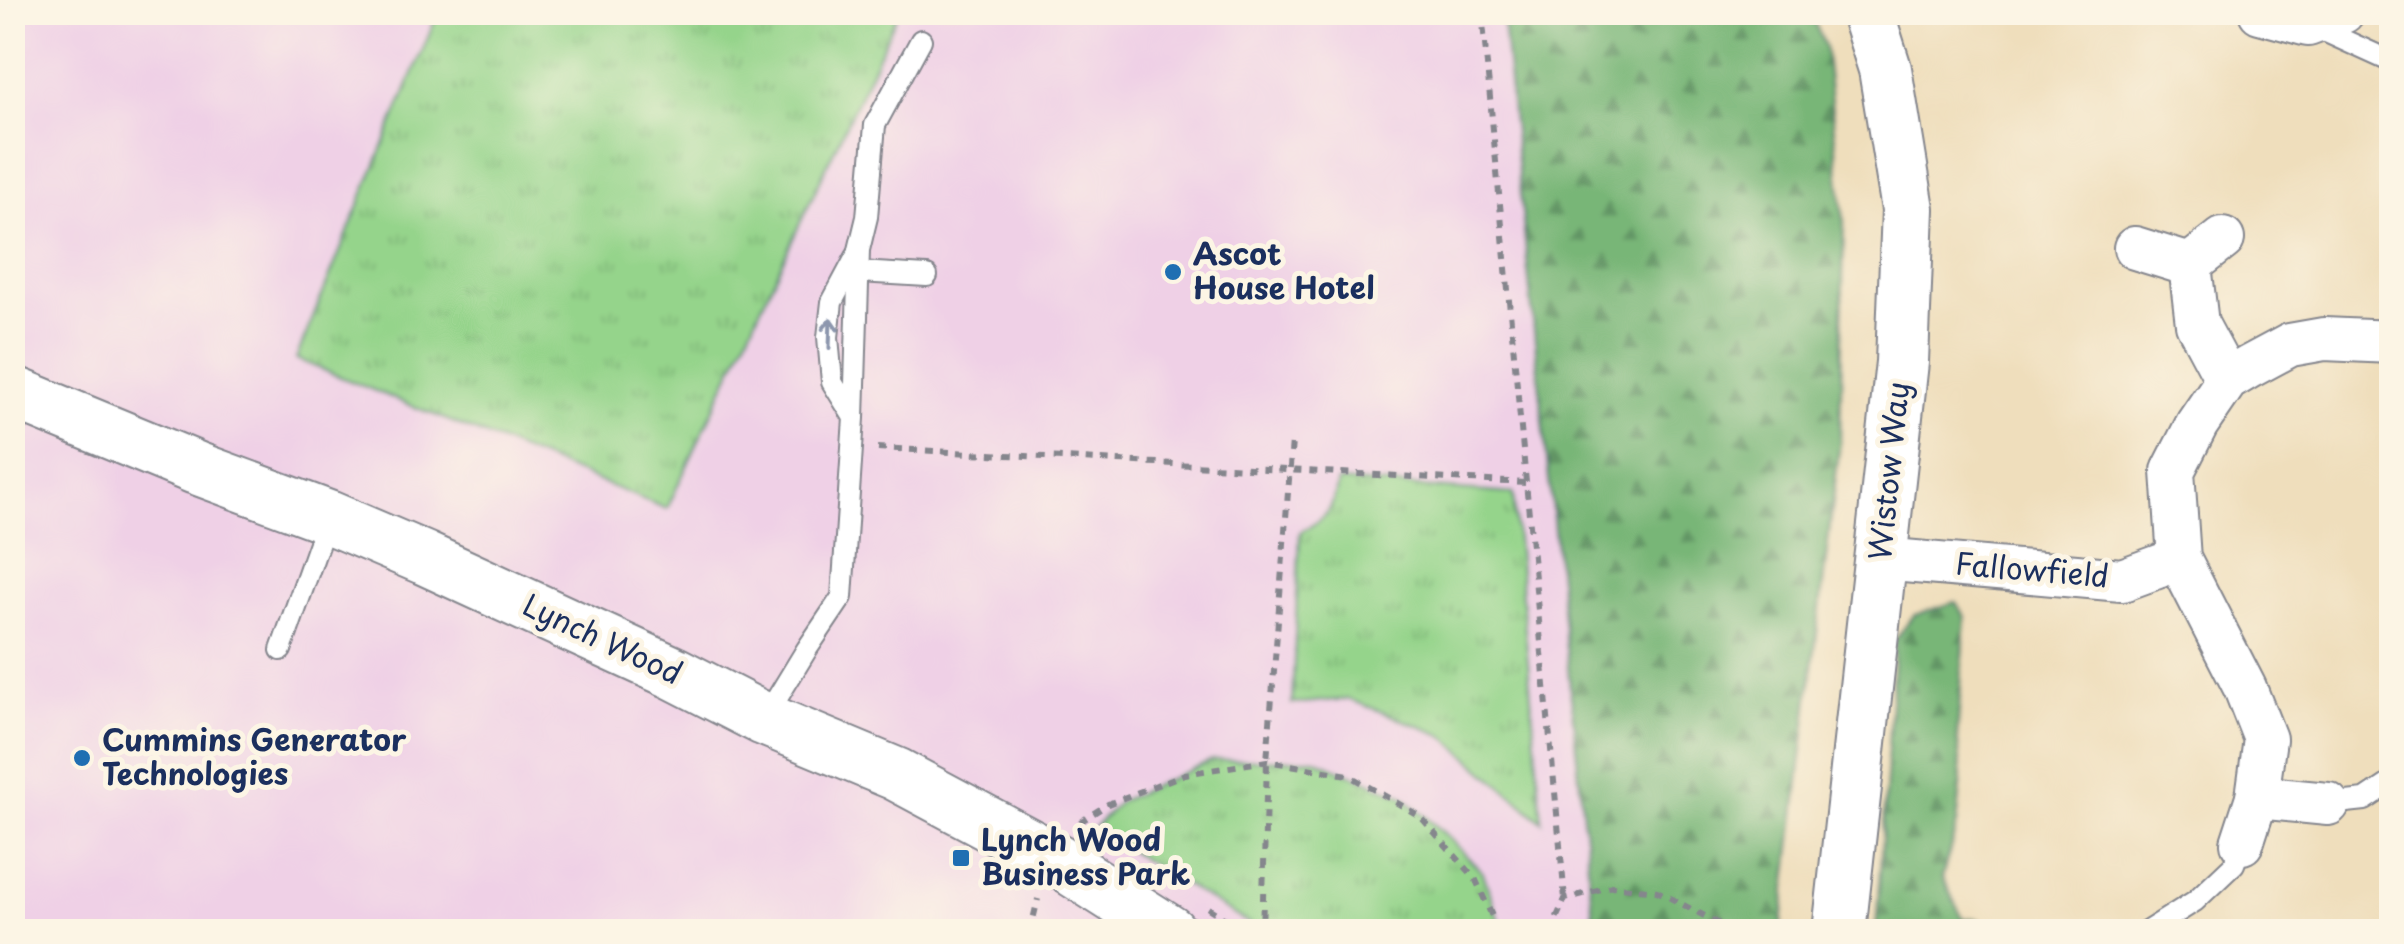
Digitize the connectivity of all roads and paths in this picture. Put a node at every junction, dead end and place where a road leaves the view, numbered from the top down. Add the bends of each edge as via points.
1 (1482, 12) edge
2 (1867, 12) edge
3 (2260, 12) edge
4 (2326, 18) edge
5 (921, 40) dead end
6 (2392, 62) edge
7 (2136, 248) dead end
8 (859, 250) junction
9 (858, 272) junction
10 (926, 276) dead end
11 (2392, 342) edge
12 (2227, 380) junction
13 (19, 400) edge
14 (854, 418) junction
15 (1292, 442) dead end
16 (1289, 471) junction
17 (1526, 483) junction
18 (328, 518) junction
19 (1882, 558) junction
20 (2179, 559) junction
21 (280, 650) dead end
22 (764, 719) junction
23 (1267, 761) junction
24 (2392, 782) edge
25 (2257, 796) junction
26 (2328, 804) joint
27 (1078, 823) dead end
28 (2242, 843) joint
29 (1040, 886) dead end
30 (1565, 900) junction
31 (1030, 932) edge
32 (1170, 932) edge
33 (1262, 932) edge
34 (1498, 932) edge
35 (1550, 932) edge
36 (1735, 932) edge
37 (1839, 932) edge
38 (2146, 932) edge

1 - 17 path
2 - 19 street, Wistow Way via 1885,70 1908,209 1902,362
3 - 4 street
4 - 6 lane
5 - 8 lane via 874,125
7 - 12 street via 2206,252 2197,324
8 - 9 lane
14 -> 8 lane via 832,382 828,337 832,302
9 - 10 lane
9 - 14 lane
11 - 12 street via 2324,338 2290,346
12 - 20 street via 2174,471
13 - 18 street, Lynch Wood
14 - 16 path via 871,419 870,447
14 - 22 lane via 842,596
15 - 16 path
16 - 17 path
16 - 23 path
17 - 30 path
18 - 21 lane
18 - 22 street, Lynch Wood
19 - 20 street, Fallowfield via 2122,580
19 - 37 street, Wistow Way
20 - 25 street via 2265,739
22 - 32 street, Lynch Wood via 896,774 984,820
23 - 27 path via 1185,774
23 - 33 path
23 - 34 path via 1348,776 1420,816 1475,878
24 - 26 lane via 2365,800
25 - 26 street
25 - 28 street
28 - 38 lane via 2234,864 2195,901
29 - 31 path
30 - 35 path
30 - 36 path via 1612,886 1657,891

